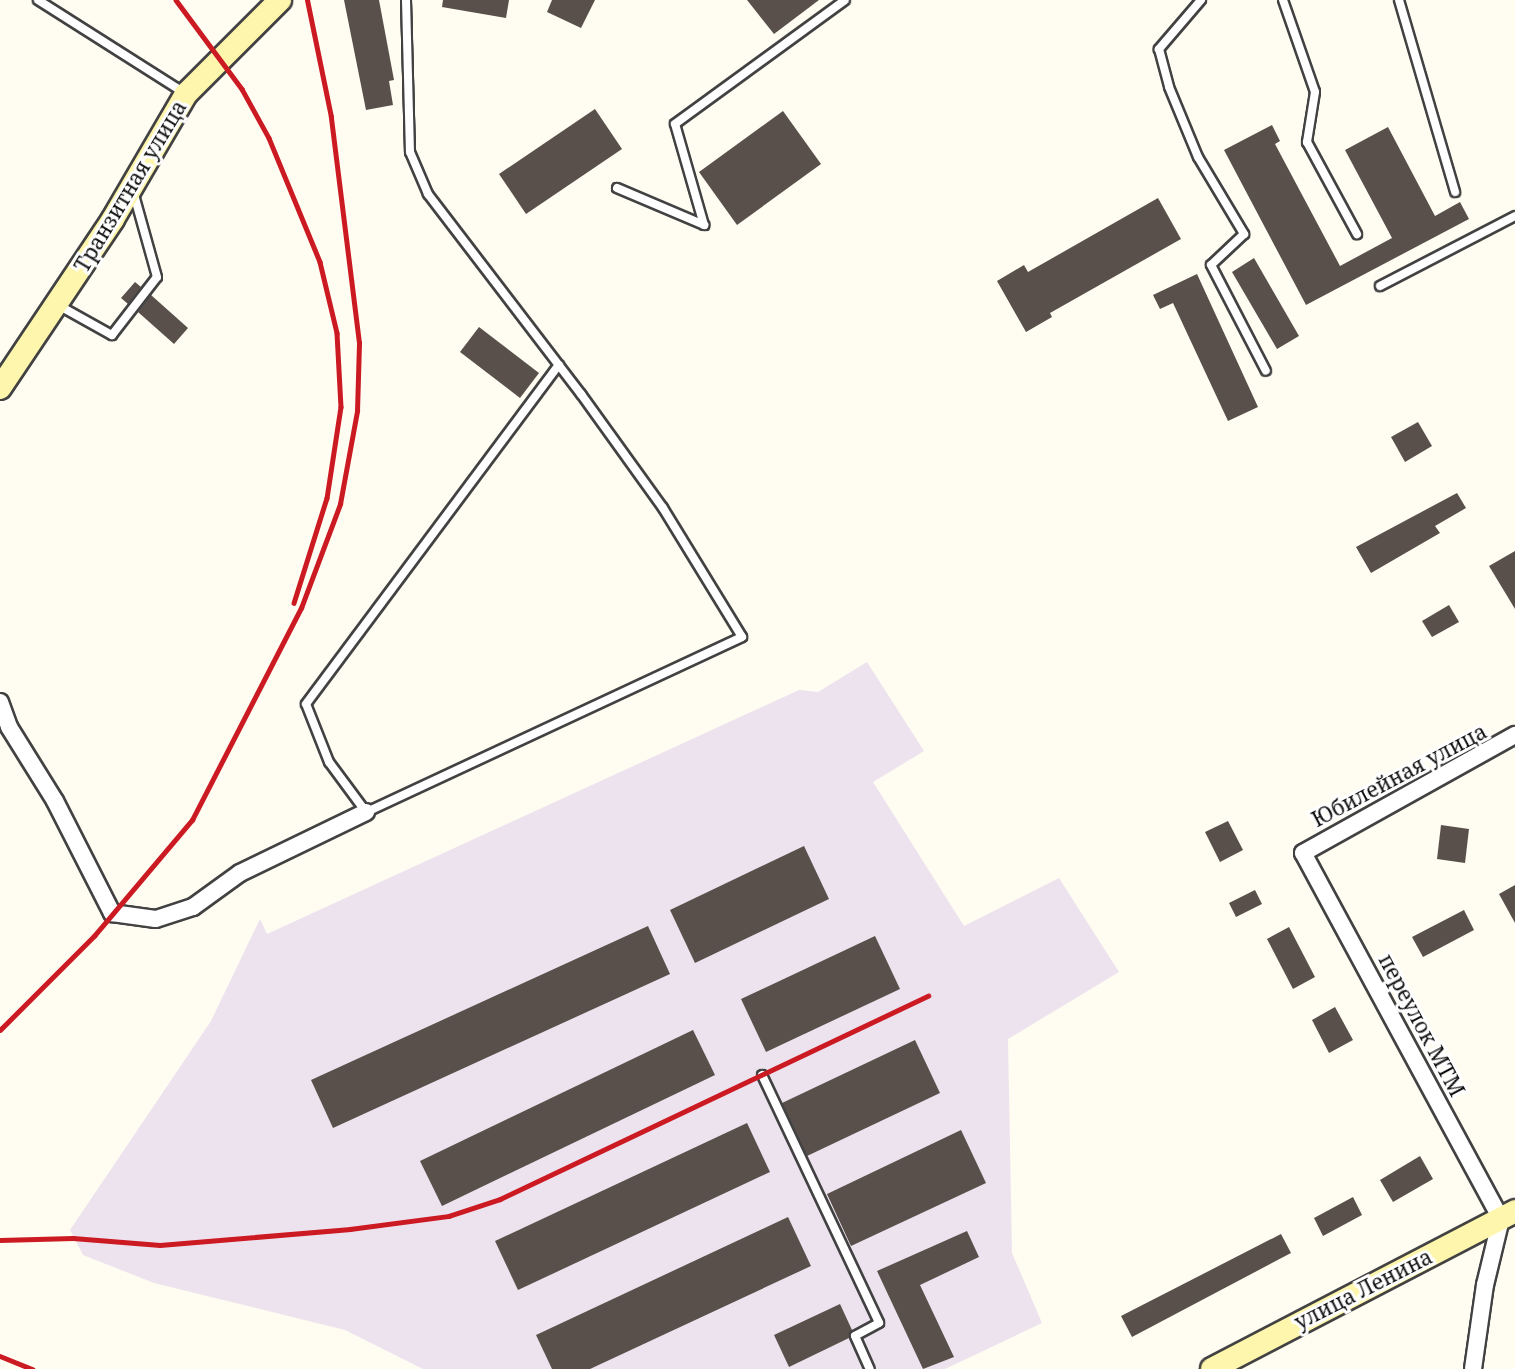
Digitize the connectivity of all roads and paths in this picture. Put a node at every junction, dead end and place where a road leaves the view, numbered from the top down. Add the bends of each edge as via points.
1 (38, 0) edge
2 (280, 0) edge
3 (406, 0) edge
4 (844, 0) edge
5 (1201, 0) edge
6 (1284, 0) edge
7 (1399, 0) edge
8 (186, 94) junction
9 (131, 185) junction
10 (616, 188) dead end
11 (1455, 192) dead end
12 (1515, 216) edge
13 (1357, 234) dead end
14 (1380, 286) dead end
15 (57, 305) junction
16 (559, 365) junction
17 (1266, 371) dead end
18 (0, 388) edge
19 (0, 702) edge
20 (1515, 735) edge
21 (366, 812) junction
22 (1303, 853) joint
23 (762, 1075) dead end
24 (1508, 1215) edge
25 (870, 1369) edge
26 (1212, 1369) edge
27 (1473, 1369) edge

1 - 8 lane
2 - 8 street, Транзитная улица
3 - 16 lane via 411,152 428,194
4 - 10 lane via 675,124 704,225
5 - 17 lane via 1159,48 1169,87 1198,158 1244,234 1211,265
6 - 13 lane via 1315,92 1307,142
7 - 11 lane
8 - 9 street, Транзитная улица
9 - 15 street, Транзитная улица
9 - 15 lane via 157,277 112,335
12 - 14 lane
15 - 18 street, Транзитная улица
16 - 21 lane via 306,704 328,762
16 - 21 lane via 663,508 742,637
19 - 21 street via 9,727 55,801 112,913 156,919 193,907 240,873
20 - 22 street, Юбилейная улица
22 - 24 street, переулок МТМ
23 - 25 lane via 879,1323 855,1336
24 - 26 street, улица Ленина
24 - 27 street via 1485,1285

